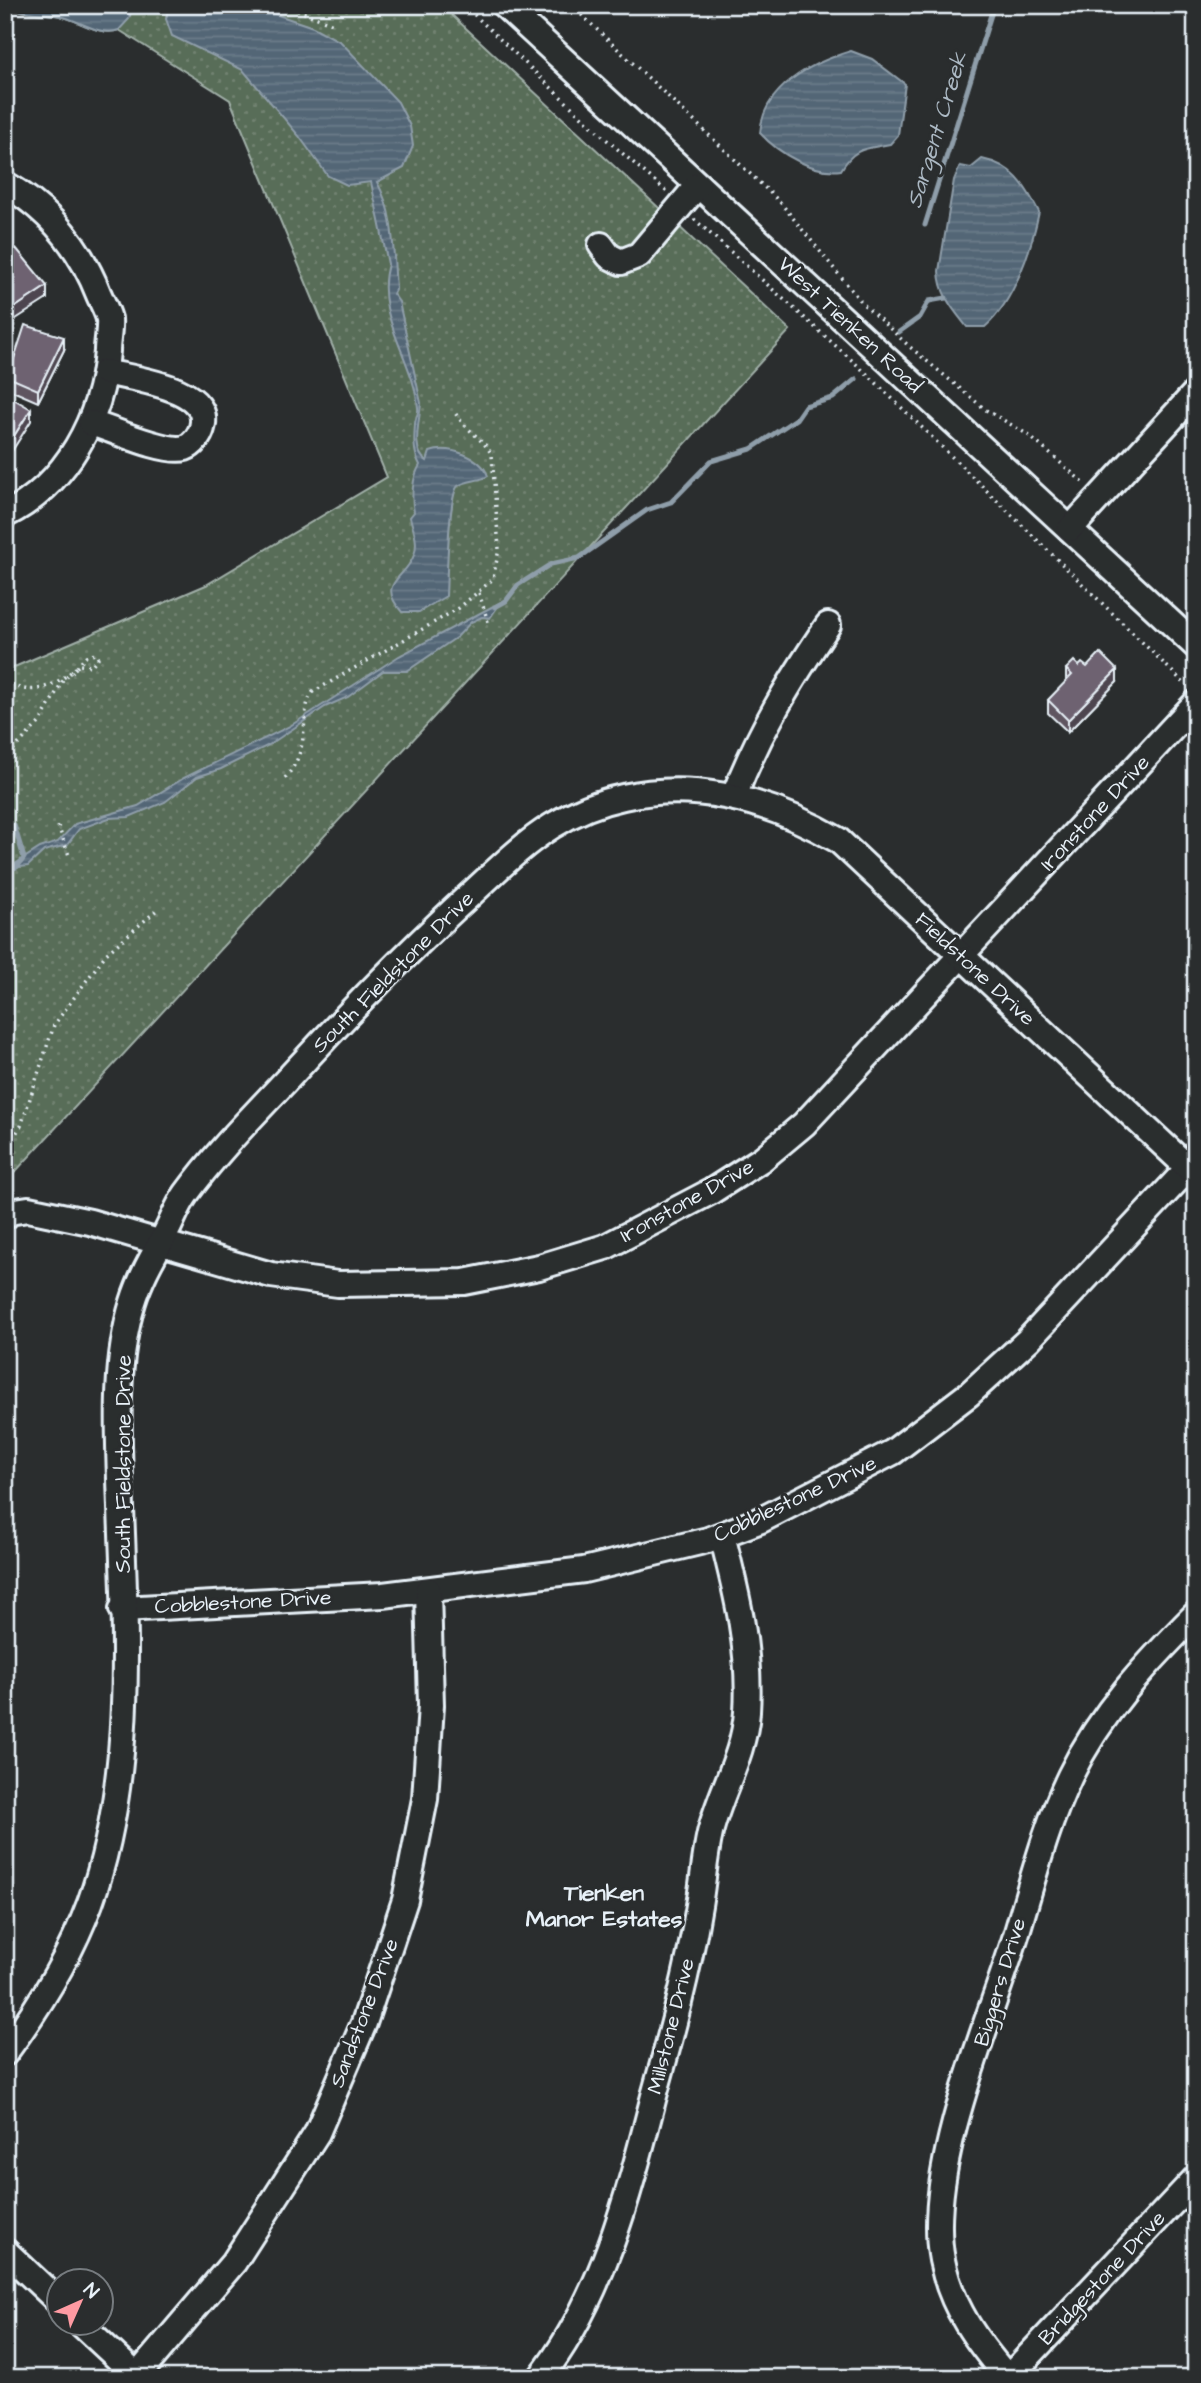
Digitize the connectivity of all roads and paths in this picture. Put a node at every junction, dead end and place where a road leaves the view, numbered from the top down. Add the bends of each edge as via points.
1 (284, 5) edge
2 (464, 5) edge
3 (504, 5) edge
4 (571, 5) edge
5 (333, 24) dead end
6 (5, 184) edge
7 (698, 185) junction
8 (681, 206) junction
9 (601, 245) dead end
10 (105, 372) junction
11 (1196, 392) edge
12 (454, 411) dead end
13 (91, 423) junction
14 (1099, 498) junction
15 (5, 515) edge
16 (1070, 529) junction
17 (479, 593) junction
18 (489, 625) dead end
19 (828, 625) dead end
20 (1196, 646) edge
21 (79, 665) junction
22 (5, 681) edge
23 (1196, 693) edge
24 (1196, 703) edge
25 (5, 758) edge
26 (285, 778) dead end
27 (734, 796) junction
28 (58, 826) dead end
29 (70, 858) dead end
30 (158, 909) dead end
31 (962, 957) junction
32 (5, 1150) edge
33 (1193, 1168) edge
34 (5, 1217) edge
35 (161, 1243) junction
36 (722, 1535) junction
37 (428, 1590) junction
38 (122, 1609) junction
39 (1196, 1614) edge
40 (5, 2053) edge
41 (1196, 2178) edge
42 (5, 2251) edge
43 (46, 2290) edge
44 (97, 2338) edge
45 (138, 2377) edge
46 (540, 2378) edge
47 (1008, 2378) edge

1 - 5 path
2 - 8 path
3 - 7 street, West Tienken Road
4 - 14 path via 780,202 862,303 986,410 1027,434
6 - 10 street via 26,196 71,239 92,277 109,319
7 - 8 street
7 - 16 street, West Tienken Road
8 - 9 street via 639,255 621,262
8 - 23 path via 865,372
10 - 13 street
10 - 13 street via 192,397 203,424 199,437 185,448 168,448
11 - 14 street
12 - 17 path via 467,431 488,447 496,483 497,570
13 - 15 street via 77,450 54,477 23,506
14 - 16 street
16 - 20 street, West Tienken Road
17 - 18 path
17 - 26 path via 313,692 300,756
19 - 27 street via 779,698
21 - 21 path via 90,653 98,658 91,666
21 - 22 path via 60,683 42,688 28,690
21 - 25 path via 62,682 40,722
24 - 31 street, Ironstone Drive
27 - 31 street, Fieldstone Drive via 787,813 838,840
27 - 35 street, South Fieldstone Drive via 670,789 593,806 552,826 508,860 419,941 212,1161 183,1198
28 - 29 path
30 - 32 path via 106,954 54,1025 21,1126
31 - 33 street, Fieldstone Drive
31 - 35 street, Ironstone Drive via 804,1124 762,1159 605,1247 464,1282 338,1284 271,1275
33 - 36 street, Cobblestone Drive via 1028,1340 969,1394 893,1452 761,1520
34 - 35 street, Ironstone Drive via 28,1209
35 - 38 street, South Fieldstone Drive via 132,1303 125,1340 119,1464
36 - 37 street, Cobblestone Drive via 584,1570
36 - 46 street, Millstone Drive via 747,1658 747,1713 741,1750 711,1830 679,2003 635,2168 595,2285 579,2319
37 - 38 street, Cobblestone Drive
37 - 45 street, Sandstone Drive via 431,1705 425,1799 405,1900 364,2023 317,2133 234,2262
38 - 40 street, South Fieldstone Drive via 123,1737 110,1830 85,1914 37,2009
39 - 47 street, Biggers Drive via 1113,1702 1070,1776 1029,1888 953,2128 939,2215 941,2257 948,2288 963,2320
41 - 47 street, Bridgestone Drive
42 - 43 street
44 - 45 street

